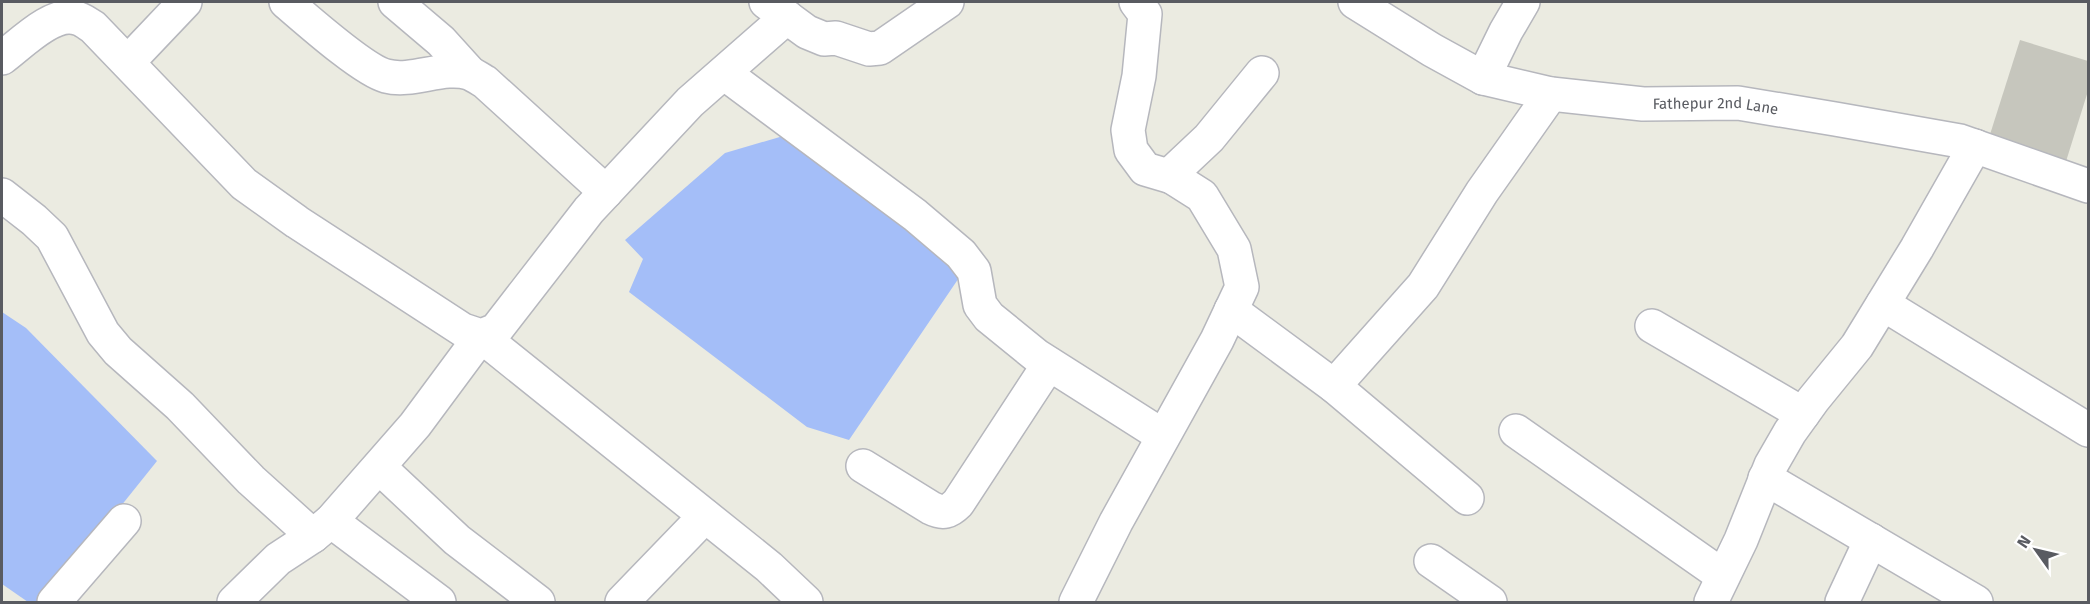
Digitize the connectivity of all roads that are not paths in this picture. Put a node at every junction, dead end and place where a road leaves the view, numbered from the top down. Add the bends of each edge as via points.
1 (185, 2) edge
2 (286, 2) edge
3 (395, 2) edge
4 (947, 2) edge
5 (1136, 2) edge
6 (1355, 2) edge
7 (1523, 2) edge
8 (777, 10) edge
9 (2, 58) edge
10 (128, 62) junction
11 (470, 73) junction
12 (724, 73) junction
13 (1262, 73) dead end
14 (1484, 78) junction
15 (1551, 94) junction
16 (1975, 146) junction
17 (1172, 177) junction
18 (2088, 186) edge
19 (606, 192) junction
20 (2, 195) edge
21 (1883, 304) junction
22 (1231, 310) junction
23 (1652, 326) dead end
24 (481, 336) junction
25 (1050, 364) junction
26 (1334, 386) junction
27 (1803, 414) junction
28 (2088, 430) edge
29 (1516, 431) dead end
30 (1163, 436) junction
31 (863, 466) dead end
32 (379, 467) junction
33 (1765, 478) junction
34 (1467, 498) dead end
35 (705, 516) junction
36 (124, 521) dead end
37 (322, 529) junction
38 (1871, 540) junction
39 (1431, 561) dead end
40 (1717, 589) edge
41 (54, 603) edge
42 (234, 603) edge
43 (439, 603) edge
44 (538, 603) edge
45 (622, 603) edge
46 (806, 603) edge
47 (1076, 603) edge
48 (1490, 603) edge
49 (1842, 603) edge
50 (1976, 603) edge

1 - 10 street
2 - 11 street via 385,76
3 - 11 street via 441,41
4 - 8 street via 879,48 824,39
5 - 17 street via 1145,14 1139,76 1128,130 1131,150 1145,169
6 - 14 street, Fathepur 2nd Lane via 1432,51
7 - 14 street
8 - 12 street
9 - 10 street via 46,24 64,17 93,27
10 - 24 street via 244,184 463,330
11 - 19 street via 485,82
12 - 19 street via 690,102
12 - 25 street via 915,215 961,254 974,271 981,305 989,317
13 - 17 street
14 - 15 street, Fathepur 2nd Lane
15 - 16 street, Fathepur 2nd Lane via 1643,104 1738,103
15 - 26 street via 1482,192 1423,286
16 - 18 street, Fathepur 2nd Lane
16 - 21 street
17 - 22 street via 1202,196 1234,249 1242,287
19 - 24 street via 496,330
20 - 37 street via 52,237 103,333 118,351 180,406 251,480
21 - 27 street via 1857,346
21 - 28 street
22 - 26 street
22 - 30 street
23 - 27 street
24 - 32 street
24 - 35 street
25 - 30 street
25 - 31 street via 950,512 931,508
26 - 34 street
27 - 33 street
29 - 40 street
30 - 47 street
32 - 37 street
32 - 44 street via 457,540
33 - 38 street
33 - 40 street
35 - 45 street
35 - 46 street via 769,567
36 - 41 street
37 - 42 street via 278,559
37 - 43 street
38 - 49 street
38 - 50 street
39 - 48 street

